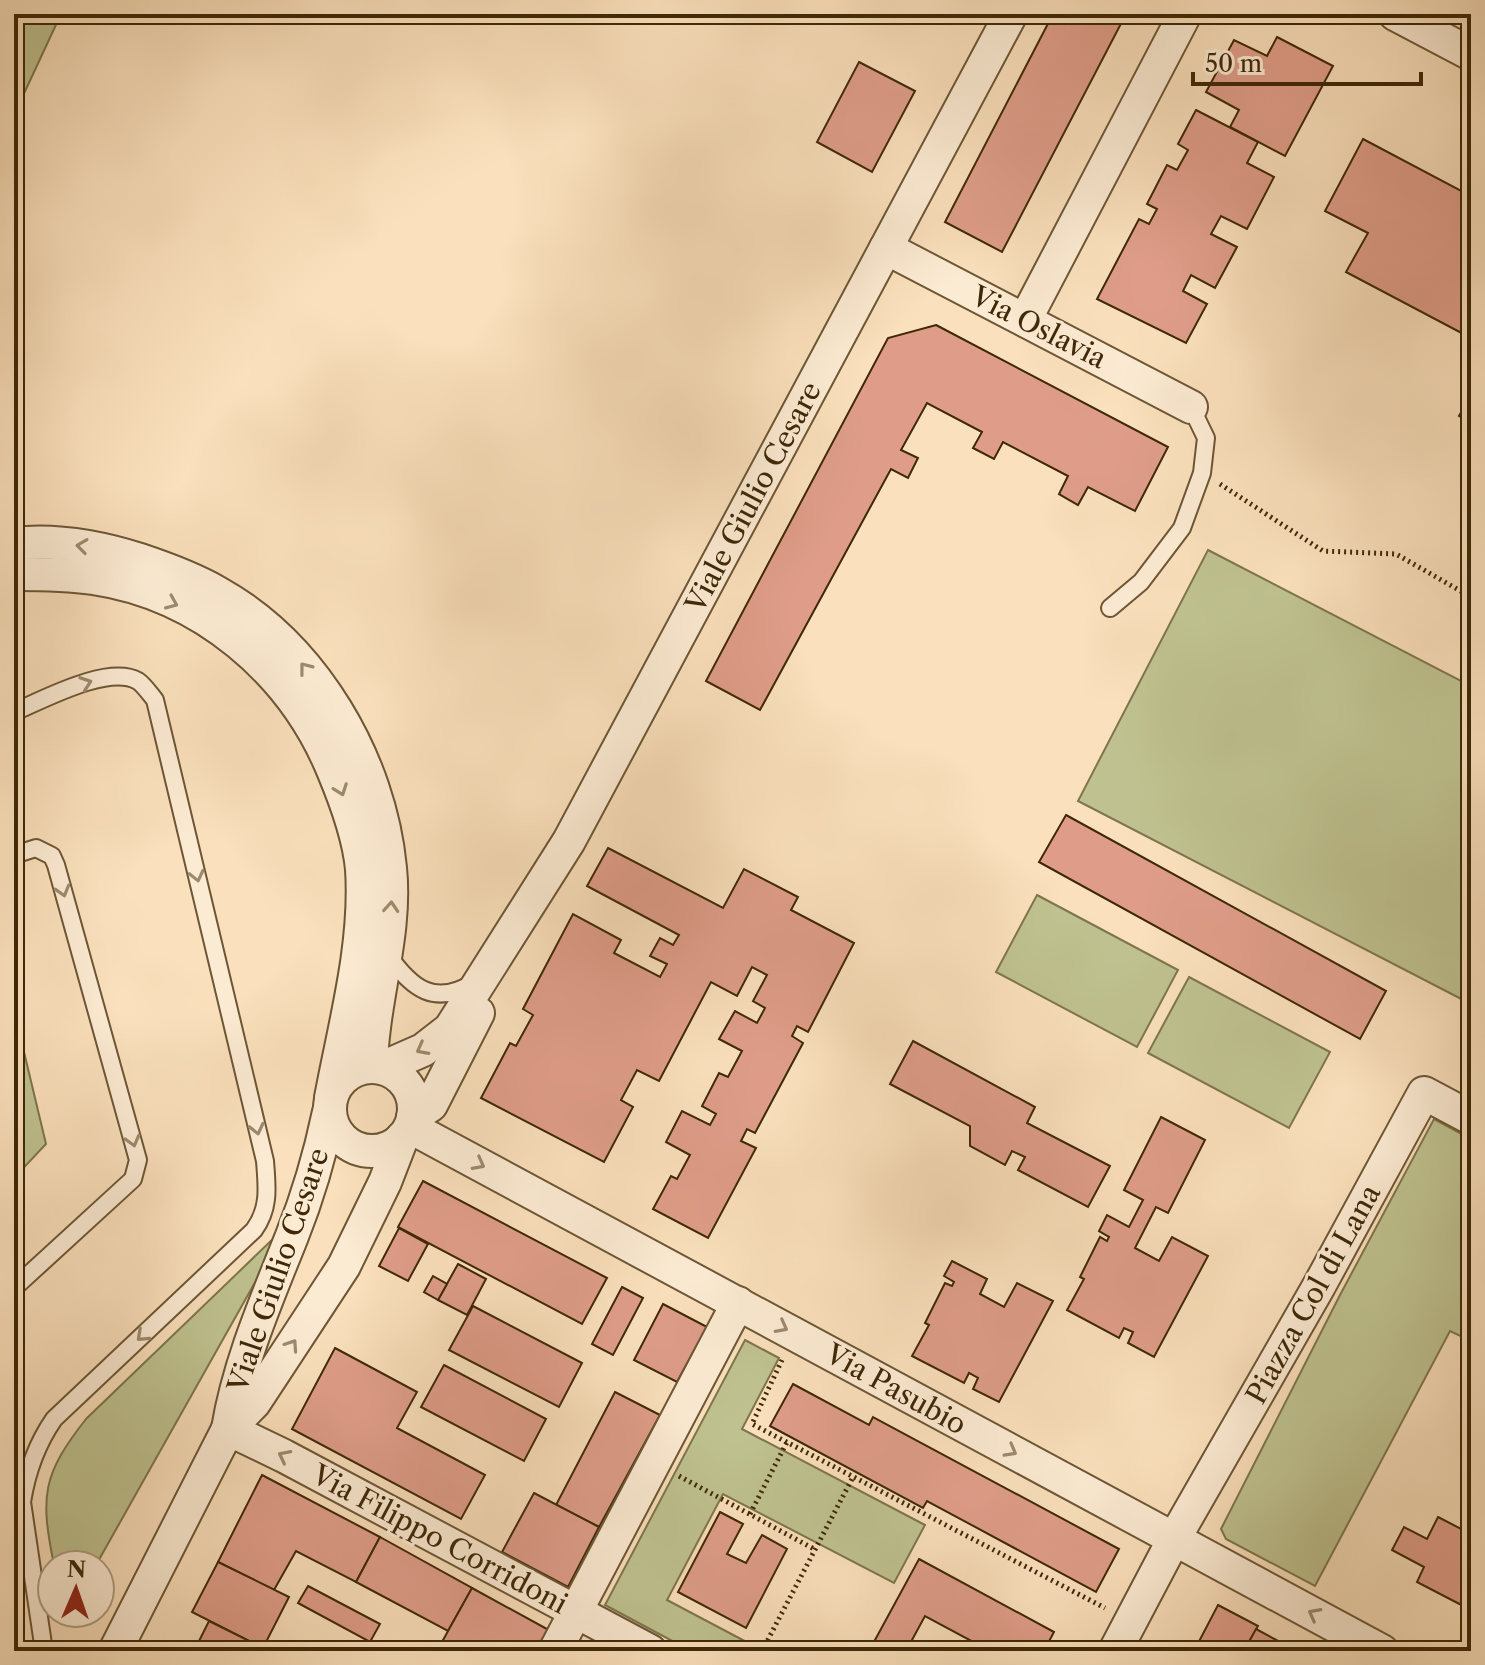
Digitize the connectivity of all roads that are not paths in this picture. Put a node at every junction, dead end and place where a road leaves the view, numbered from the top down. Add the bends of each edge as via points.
1 (1011, 14) edge
2 (1185, 14) edge
3 (1410, 17) edge
4 (1471, 54) edge
5 (886, 248) junction
6 (1025, 320) junction
7 (1191, 407) joint
8 (14, 544) edge
9 (14, 574) edge
10 (1110, 608) dead end
11 (14, 712) edge
12 (14, 855) edge
13 (387, 953) junction
14 (486, 975) junction
15 (377, 1068) junction
16 (330, 1105) junction
17 (1471, 1118) edge
18 (409, 1127) junction
19 (14, 1288) edge
20 (738, 1303) junction
21 (228, 1429) junction
22 (14, 1474) edge
23 (22, 1502) junction
24 (1174, 1539) junction
25 (576, 1612) junction
26 (44, 1651) edge
27 (115, 1651) edge
28 (555, 1651) edge
29 (650, 1651) edge
30 (1115, 1651) edge
31 (1382, 1651) edge

1 - 5 street, Viale Giulio Cesare
2 - 6 street
3 - 4 street
5 - 6 street, Via Oslavia
5 - 14 street, Viale Giulio Cesare via 569,841
6 - 7 street, Via Oslavia
7 - 10 lane via 1206,438 1202,473 1182,528 1141,582
13 -> 8 street via 393,895 377,800 331,701 295,655 245,610 184,576 90,547
9 -> 16 street, Viale Giulio Cesare via 96,578 138,589 201,617 266,666 322,741 345,800 362,868 357,955
11 -> 23 lane via 90,680 113,676 138,681 155,700 265,1161 268,1199 254,1230 54,1419 32,1458
12 -> 19 lane via 36,848 52,856 56,865 138,1160 128,1185
13 - 14 lane via 423,991 453,992
13 - 15 street via 376,1015
14 -> 15 street, Viale Giulio Cesare via 450,1029 423,1050
14 - 18 street, Viale Giulio Cesare via 479,1011 446,1078 431,1105
15 - 16 street via 346,1075
15 - 18 street via 393,1071 409,1090 414,1103
16 - 18 street via 332,1125 340,1137 364,1151 391,1147
16 - 21 street, Viale Giulio Cesare via 309,1187 234,1394
17 - 24 street, Piazza Col di Lana via 1424,1093
18 -> 20 street, Via Pasubio
21 -> 18 street, Viale Giulio Cesare via 254,1403 344,1266
20 -> 24 street, Via Pasubio
20 - 25 street
25 -> 21 street, Via Filippo Corridoni
21 - 27 street, Viale Giulio Cesare
22 - 23 lane
23 - 26 lane
24 - 30 street
31 -> 24 street, Via Pasubio
25 - 28 street
25 - 29 street, Via Filippo Corridoni

